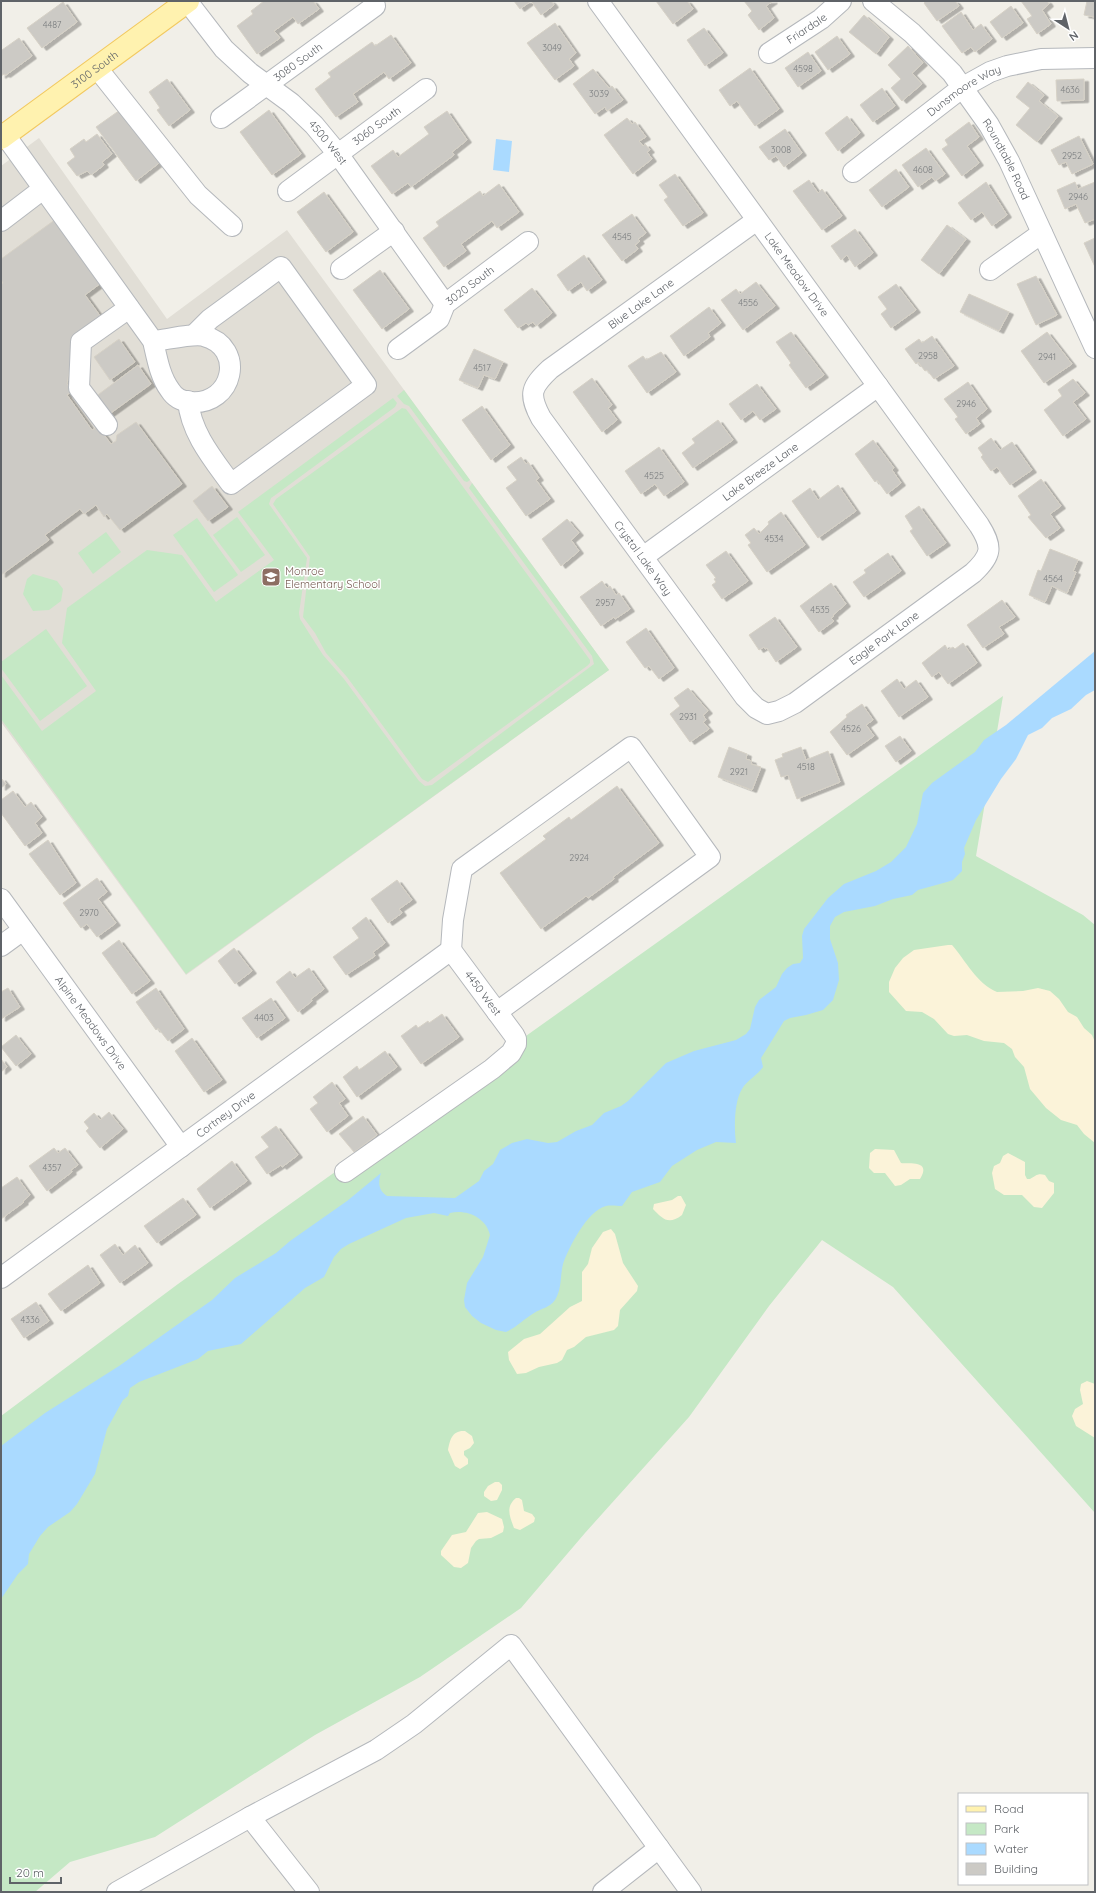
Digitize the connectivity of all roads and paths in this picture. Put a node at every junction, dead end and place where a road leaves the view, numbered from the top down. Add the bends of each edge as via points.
1 (188, 1) edge
2 (598, 1) edge
3 (841, 1) edge
4 (873, 1) edge
5 (375, 6) dead end
6 (769, 53) dead end
7 (1095, 58) edge
8 (97, 68) junction
9 (266, 84) junction
10 (963, 86) junction
11 (426, 89) dead end
12 (221, 118) dead end
13 (3, 136) edge
14 (338, 154) junction
15 (853, 172) dead end
16 (43, 189) junction
17 (288, 191) dead end
18 (757, 220) junction
19 (1, 221) edge
20 (232, 226) dead end
21 (394, 231) junction
22 (1042, 233) junction
23 (528, 242) dead end
24 (341, 269) dead end
25 (990, 270) dead end
26 (445, 304) junction
27 (129, 308) junction
28 (194, 335) junction
29 (153, 342) junction
30 (1095, 348) edge
31 (398, 349) dead end
32 (878, 386) junction
33 (532, 393) joint
34 (188, 401) junction
35 (106, 425) dead end
36 (990, 550) joint
37 (643, 557) junction
38 (767, 714) joint
39 (1, 899) edge
40 (23, 930) junction
41 (1, 946) edge
42 (451, 950) junction
43 (497, 1012) junction
44 (180, 1147) junction
45 (346, 1172) dead end
46 (1, 1278) edge
47 (250, 1817) junction
48 (659, 1848) junction
49 (117, 1892) edge
50 (309, 1892) edge
51 (603, 1892) edge
52 (691, 1892) edge

1 - 8 main road, 3100 South
1 - 9 street, 4500 West via 224,49
2 - 18 street, Lake Meadow Drive
3 - 6 street, Friardale via 821,19
4 - 10 street, Roundtable Road via 927,48
5 - 9 street, 3080 South
7 - 10 street, Dunsmoore Way via 1061,57 1024,62 990,72
8 - 13 main road, 3100 South
8 - 20 street via 198,195
9 - 12 street, 3080 South
9 - 14 street, 4500 West via 314,125
10 - 15 street, Dunsmoore Way
10 - 22 street, Roundtable Road via 1000,144
11 - 14 street, 3060 South
13 - 16 street
14 - 17 street, 3060 South
14 - 21 street, 4500 West
16 - 19 street
16 - 27 street
18 - 32 street, Lake Meadow Drive
18 - 33 street, Blue Lake Lane via 550,369 538,381
21 - 24 street
21 - 26 street, 4500 West
22 - 25 street
22 - 30 street, Roundtable Road
23 - 26 street, 3020 South
26 - 31 street, 3020 South via 439,318
27 - 29 street
27 - 35 street via 81,342 79,388
28 - 29 street
28 - 34 street via 210,338 222,345 230,370 228,381 216,396 197,402
28 - 34 street via 210,319 281,267 366,385 231,484 201,443 189,413
29 - 34 street via 164,380 171,392 178,399
32 - 36 street, Lake Meadow Drive via 979,525 988,539
32 - 37 street, Lake Breeze Lane
33 - 37 street, Crystal Lake Way via 534,405 541,418
36 - 38 street, Eagle Park Lane via 984,562 973,573 795,703
37 - 38 street, Crystal Lake Way via 745,697
39 - 40 street, Alpine Meadows Drive
40 - 41 street
40 - 44 street, Alpine Meadows Drive
42 - 43 street, 4450 West
42 - 43 street via 453,920 462,869 631,747 710,857
42 - 44 street, Cortney Drive via 211,1127
43 - 45 street, 4450 West via 514,1035 516,1044 511,1053
44 - 46 street, Cortney Drive
47 - 48 street via 376,1750 414,1724 511,1645
47 - 49 street
47 - 50 street
48 - 51 street
48 - 52 street

